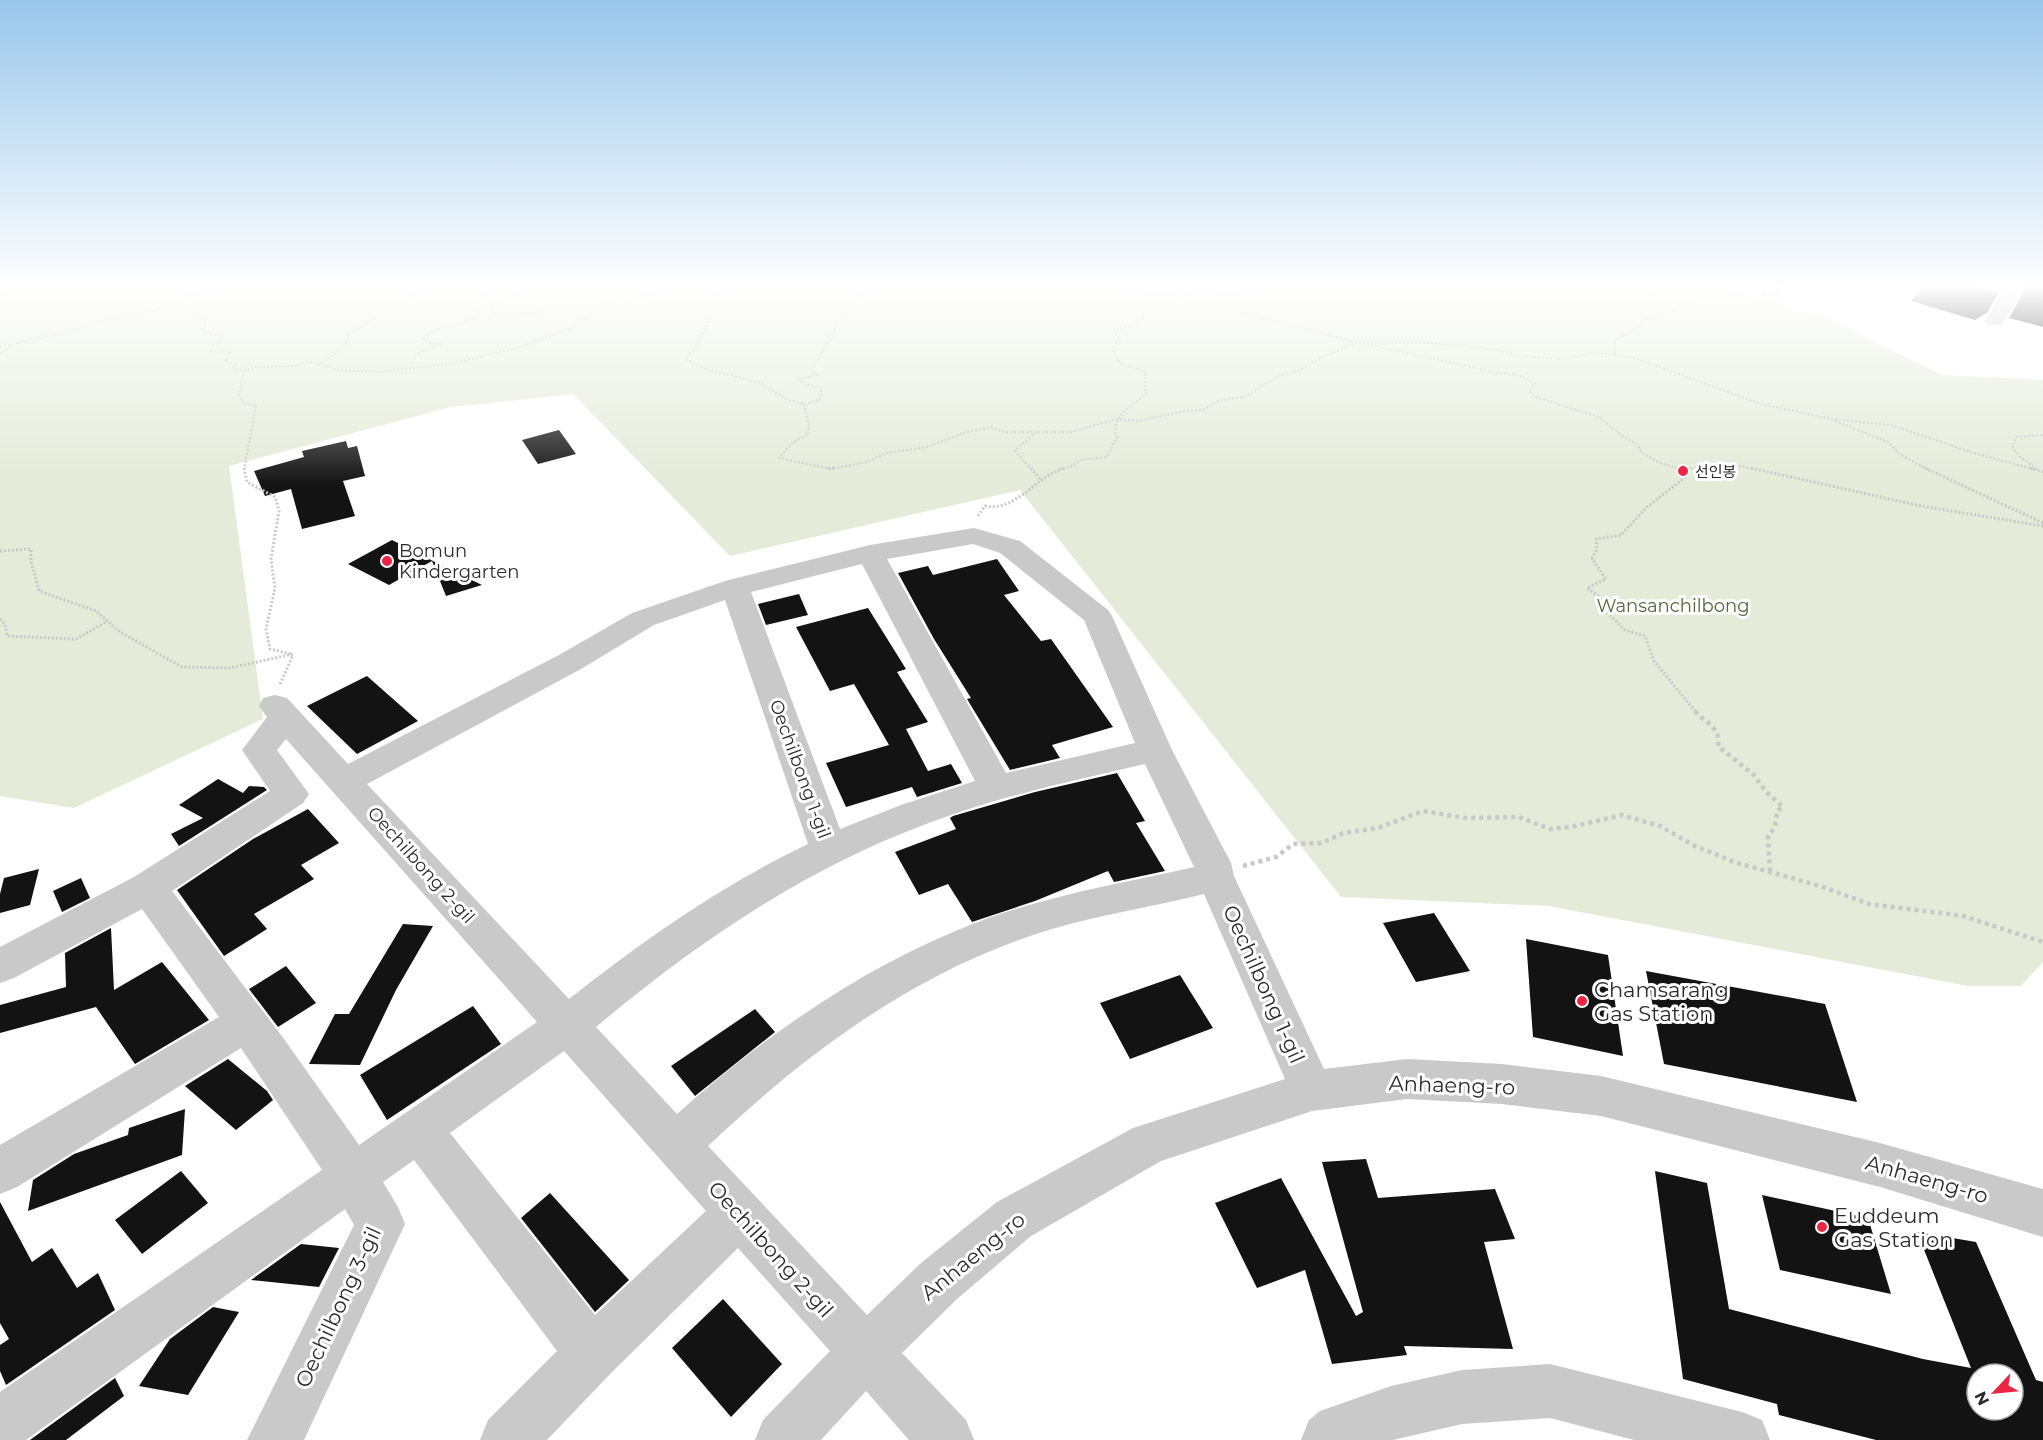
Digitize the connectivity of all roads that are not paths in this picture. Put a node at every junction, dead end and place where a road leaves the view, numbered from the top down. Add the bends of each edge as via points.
1 (870, 553) junction
2 (735, 587) junction
3 (1155, 750) junction
4 (344, 781) junction
5 (996, 787) junction
6 (829, 851) junction
7 (1214, 870) junction
8 (148, 888) junction
9 (0, 966) edge
10 (248, 1022) junction
11 (567, 1025) junction
12 (1312, 1091) junction
13 (419, 1130) junction
14 (676, 1145) junction
15 (0, 1171) edge
16 (353, 1176) junction
17 (739, 1213) junction
18 (2043, 1213) edge
19 (866, 1353) junction
20 (592, 1354) junction
21 (0, 1425) edge
22 (275, 1440) edge
23 (508, 1440) edge
24 (783, 1440) edge
25 (946, 1440) edge
26 (1329, 1440) edge
27 (1742, 1440) edge

1 - 2 street, Oechilbong 1-gil
1 - 3 street, Oechilbong 1-gil via 974,536 1010,547 1097,616
1 - 5 street
2 - 4 street, Oechilbong 1-gil via 644,619
2 - 6 street, Oechilbong 1-gil
3 - 5 street, Oechilbong 1-gil
3 - 7 street, Oechilbong 1-gil
4 - 8 street, Oechilbong 2-gil via 280,712 259,750 291,795
4 - 11 street, Oechilbong 2-gil
5 - 6 street, Oechilbong 1-gil via 912,814
6 - 11 street via 743,897 656,955
7 - 12 street, Oechilbong 1-gil
7 - 14 street via 1160,891 1050,914 978,939 888,981 764,1066
8 - 9 street
8 - 10 street, Oechilbong 3-gil
10 - 15 street
10 - 16 street, Oechilbong 3-gil
11 - 13 street
11 - 14 street, Oechilbong 2-gil
12 - 18 street, Anhaeng-ro via 1407,1079 1502,1084 1601,1096 1880,1165
12 - 19 street, Anhaeng-ro via 1149,1143 1014,1219 939,1281
13 - 16 street
13 - 20 street
14 - 17 street, Oechilbong 2-gil
16 - 21 street
16 - 22 street, Oechilbong 3-gil via 381,1224
17 - 19 street, Oechilbong 2-gil
17 - 20 street
19 - 24 street, Anhaeng-ro
19 - 25 street, Oechilbong 2-gil
20 - 23 street
26 - 27 street via 1340,1431 1391,1413 1462,1397 1550,1391

